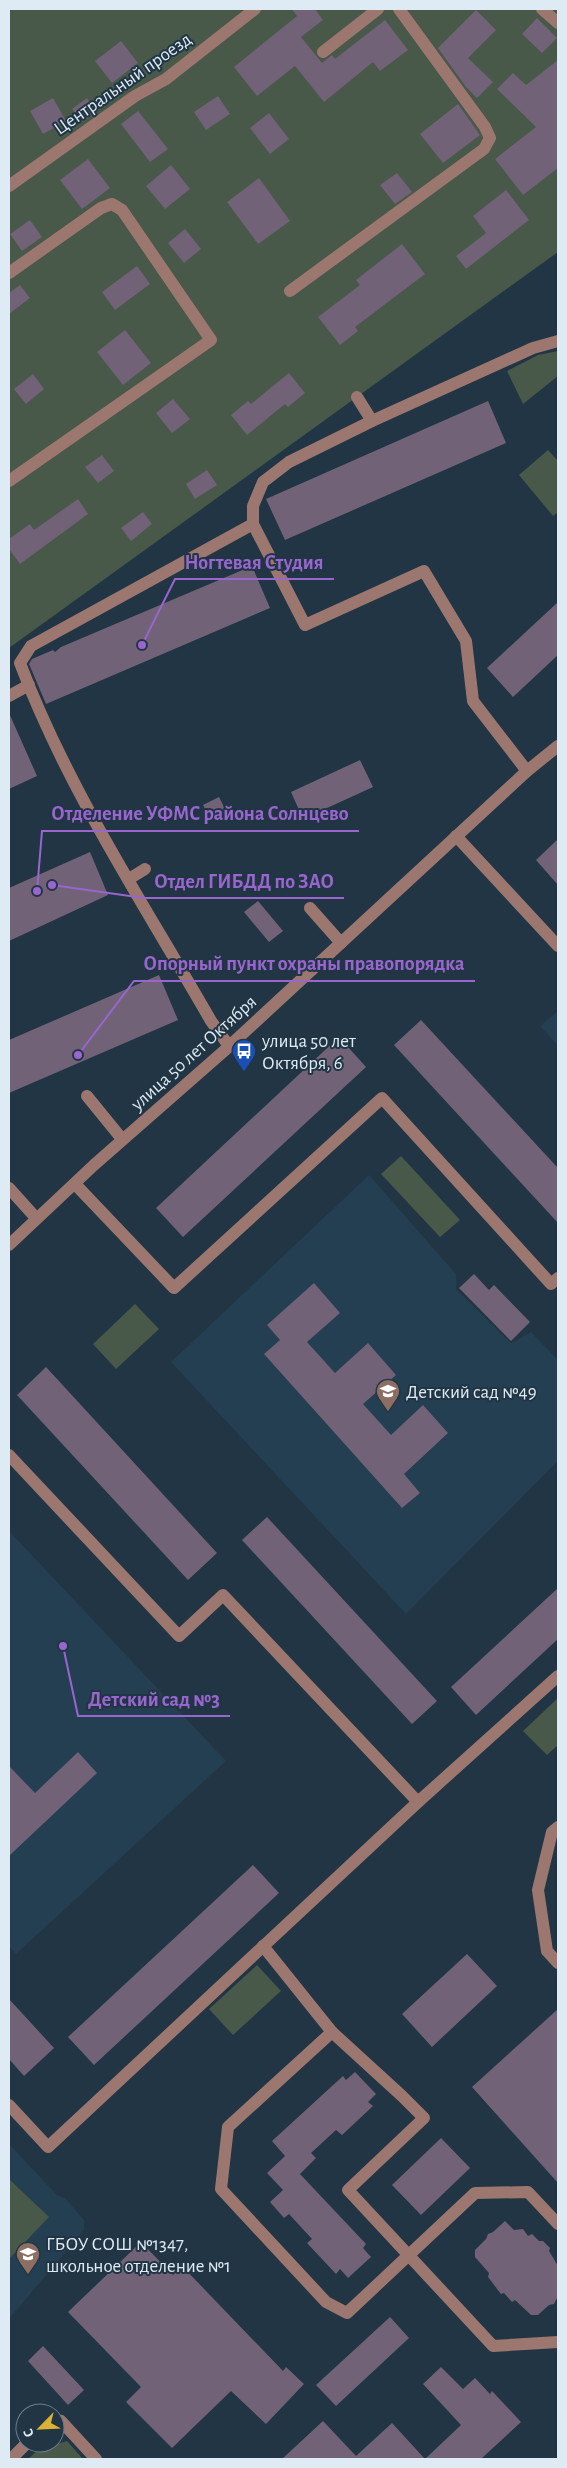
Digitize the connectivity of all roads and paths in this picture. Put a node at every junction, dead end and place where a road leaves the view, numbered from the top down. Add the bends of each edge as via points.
1 (255, 9) edge
2 (378, 9) edge
3 (399, 9) edge
4 (542, 9) edge
5 (558, 24) edge
6 (323, 52) dead end
7 (9, 186) edge
8 (9, 273) edge
9 (290, 291) dead end
10 (558, 341) edge
11 (357, 397) dead end
12 (372, 420) junction
13 (9, 482) edge
14 (253, 524) junction
15 (28, 685) junction
16 (9, 696) edge
17 (558, 746) edge
18 (527, 771) junction
19 (456, 836) junction
20 (145, 869) dead end
21 (129, 880) junction
22 (310, 908) dead end
23 (342, 943) junction
24 (558, 946) edge
25 (229, 1046) junction
26 (87, 1096) dead end
27 (122, 1139) junction
28 (75, 1184) junction
29 (9, 1188) edge
30 (36, 1218) junction
31 (9, 1245) edge
32 (558, 1278) edge
33 (9, 1455) edge
34 (558, 1676) edge
35 (418, 1802) junction
36 (558, 1826) edge
37 (263, 1946) junction
38 (558, 1963) edge
39 (332, 2032) junction
40 (9, 2106) edge
41 (558, 2224) edge
42 (410, 2256) junction
43 (558, 2342) edge
44 (65, 2425) edge
45 (96, 2459) edge

1 - 7 street, Центральный проезд via 166,79 135,96
2 - 6 street
3 - 9 street via 490,138 484,149
4 - 5 street
8 - 13 street via 101,208 112,204 122,210 211,340
10 - 12 street via 533,348
11 - 12 street
12 - 14 street via 289,462 263,482 253,506
14 - 15 street via 31,646 20,663
14 - 18 street via 305,625 424,571 466,641 473,701
15 - 16 street
15 - 21 street via 94,820
17 - 18 street, улица 50 лет Октября
18 - 19 street, улица 50 лет Октября
19 - 23 street, улица 50 лет Октября
19 - 24 street
20 - 21 street
21 - 25 street
22 - 23 street
23 - 25 street, улица 50 лет Октября
25 - 27 street, улица 50 лет Октября
26 - 27 street
27 - 28 street, улица 50 лет Октября
28 - 30 street, улица 50 лет Октября
28 - 32 street via 174,1288 382,1098 551,1284
29 - 30 street
30 - 31 street, улица 50 лет Октября
33 - 35 street via 179,1636 223,1595
34 - 35 street
35 - 37 street
36 - 38 street via 552,1832 538,1890 547,1950
37 - 39 street
37 - 40 street via 48,2147
39 - 42 street via 424,2118 348,2190
39 - 42 street via 228,2127 221,2189 326,2302 347,2313
41 - 42 street via 528,2192 475,2193
42 - 43 street via 493,2346
44 - 45 street

